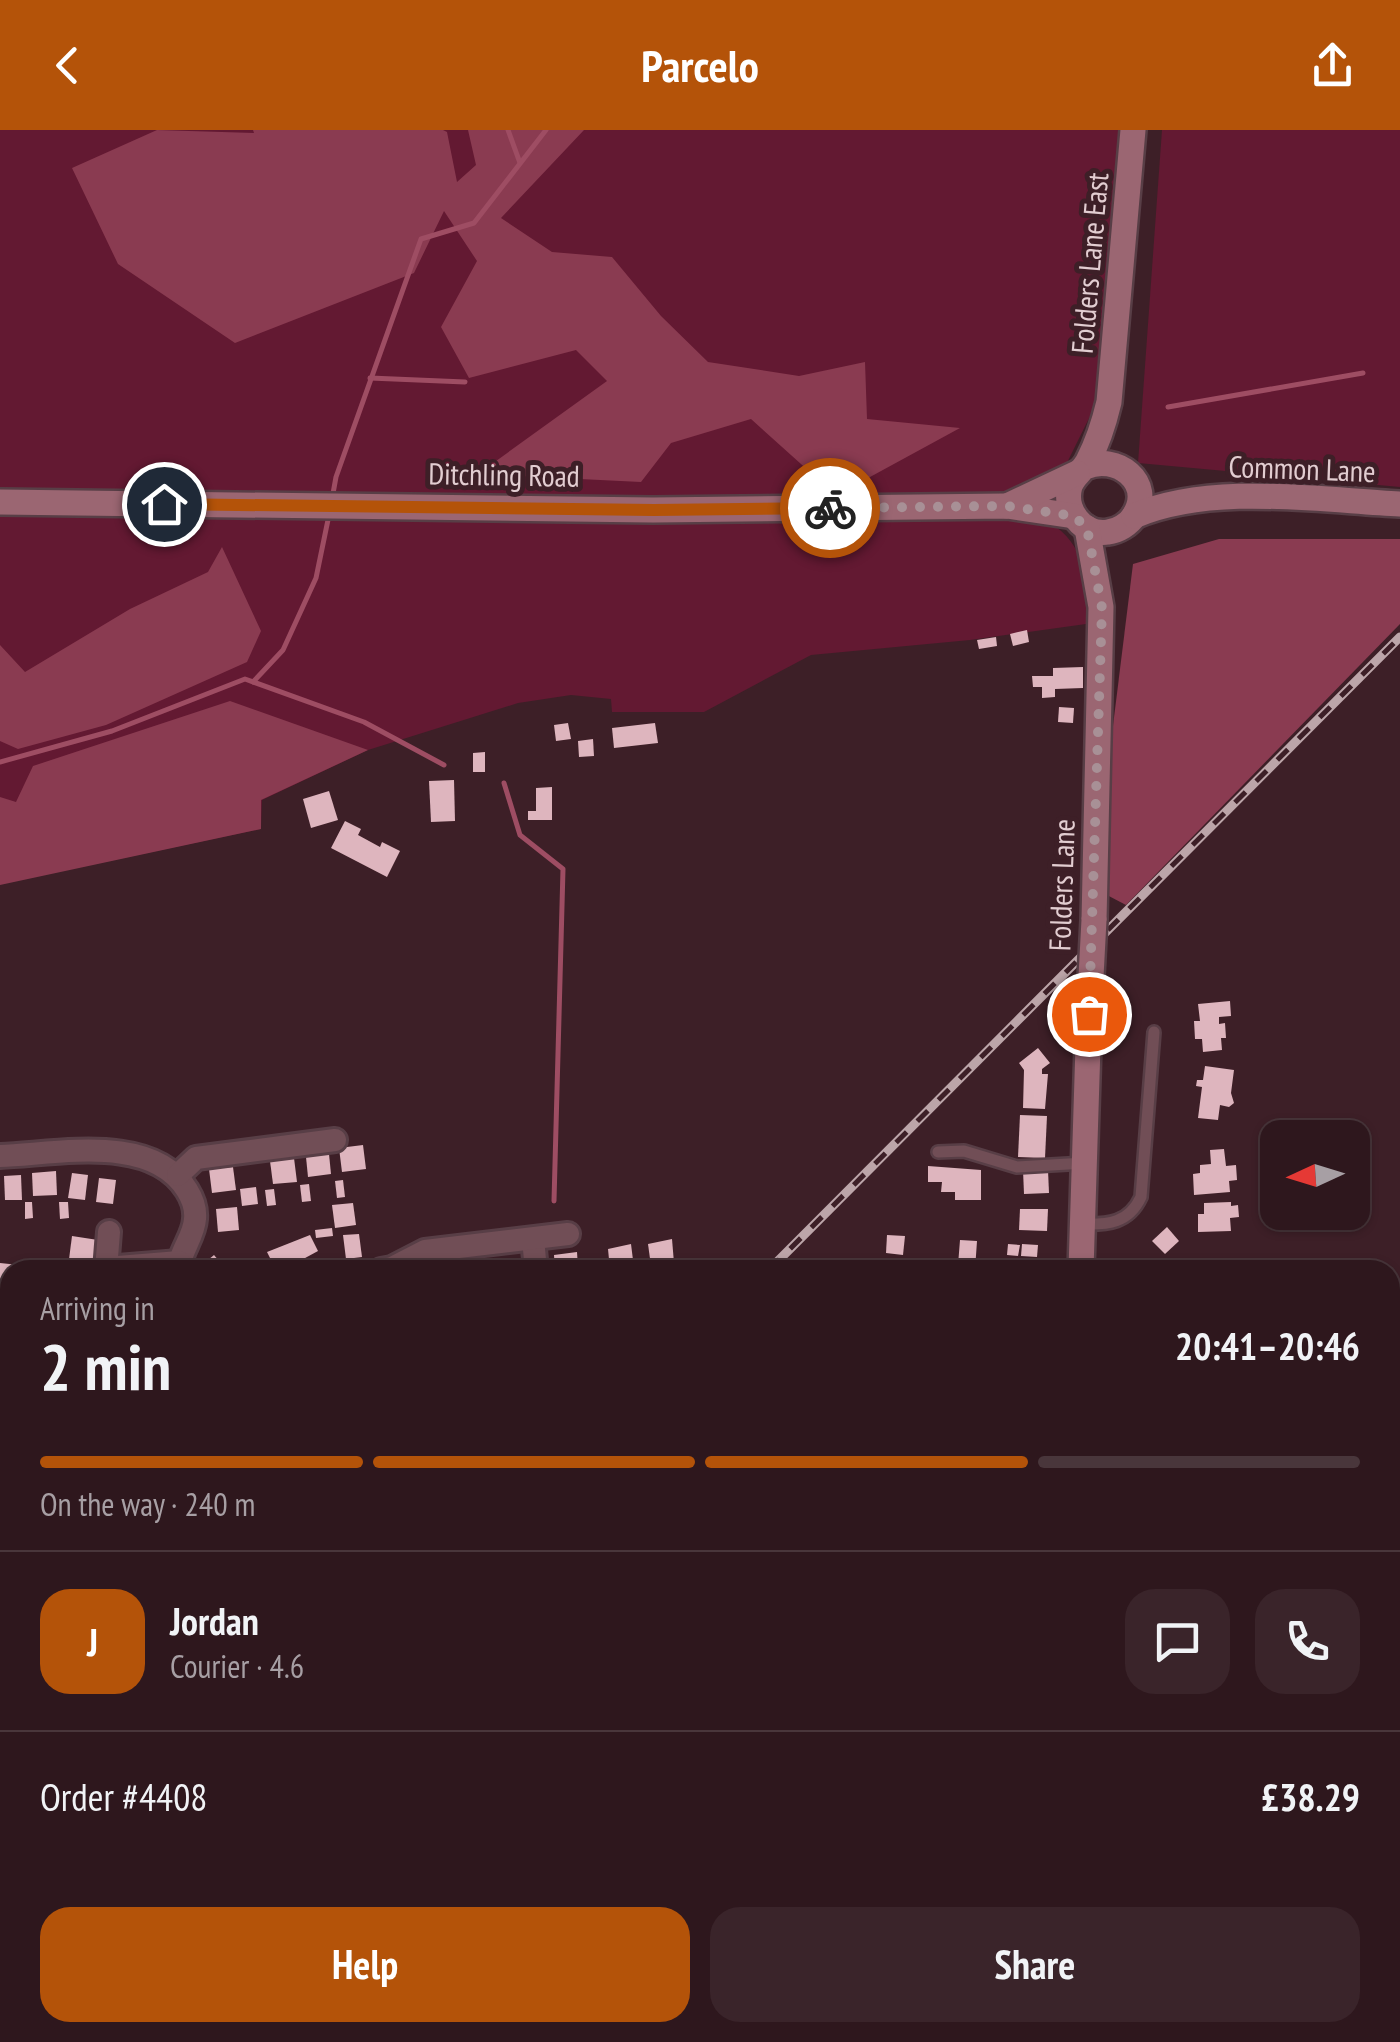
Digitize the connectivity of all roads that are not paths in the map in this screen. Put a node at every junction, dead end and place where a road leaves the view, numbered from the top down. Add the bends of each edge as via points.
1 (1133, 130) edge
2 (1109, 402) junction
3 (1081, 470) junction
4 (1128, 472) junction
5 (1202, 498) junction
6 (0, 502) edge
7 (1400, 504) edge
8 (1006, 506) junction
9 (1131, 520) junction
10 (1080, 522) junction
11 (1102, 608) junction
12 (1154, 1032) dead end
13 (335, 1140) dead end
14 (938, 1152) dead end
15 (0, 1156) edge
16 (1085, 1163) junction
17 (178, 1175) junction
18 (1082, 1224) junction
19 (109, 1232) dead end
20 (568, 1234) dead end
21 (533, 1240) junction
22 (107, 1260) edge
23 (181, 1260) edge
24 (408, 1260) edge
25 (535, 1260) edge
26 (1080, 1260) edge

1 - 2 main road, Folders Lane East
2 - 3 main road, Folders Lane East
2 - 4 main road, Folders Lane East
3 - 4 main road via 1105,462
3 - 8 main road, Ditchling Road
3 - 10 main road via 1068,498
4 - 5 main road, Common Lane via 1159,489
4 - 9 main road via 1139,495
5 - 7 main road, Common Lane
5 - 9 main road, Common Lane via 1158,506
6 - 8 main road, Ditchling Road via 654,510
8 - 10 main road, Ditchling Road
9 - 10 main road via 1108,532
9 - 11 main road, Folders Lane via 1114,552
10 - 11 main road, Folders Lane
11 - 16 main road, Folders Lane, bridge
12 - 18 lane via 1140,1197 1119,1221
13 - 17 street via 196,1158
14 - 16 lane via 964,1151 1017,1167
15 - 17 street via 122,1151
16 - 18 main road, Folders Lane
17 - 23 street via 196,1221
18 - 26 main road, Folders Lane
19 - 22 street
20 - 21 street
21 - 24 street via 425,1251
21 - 25 street

